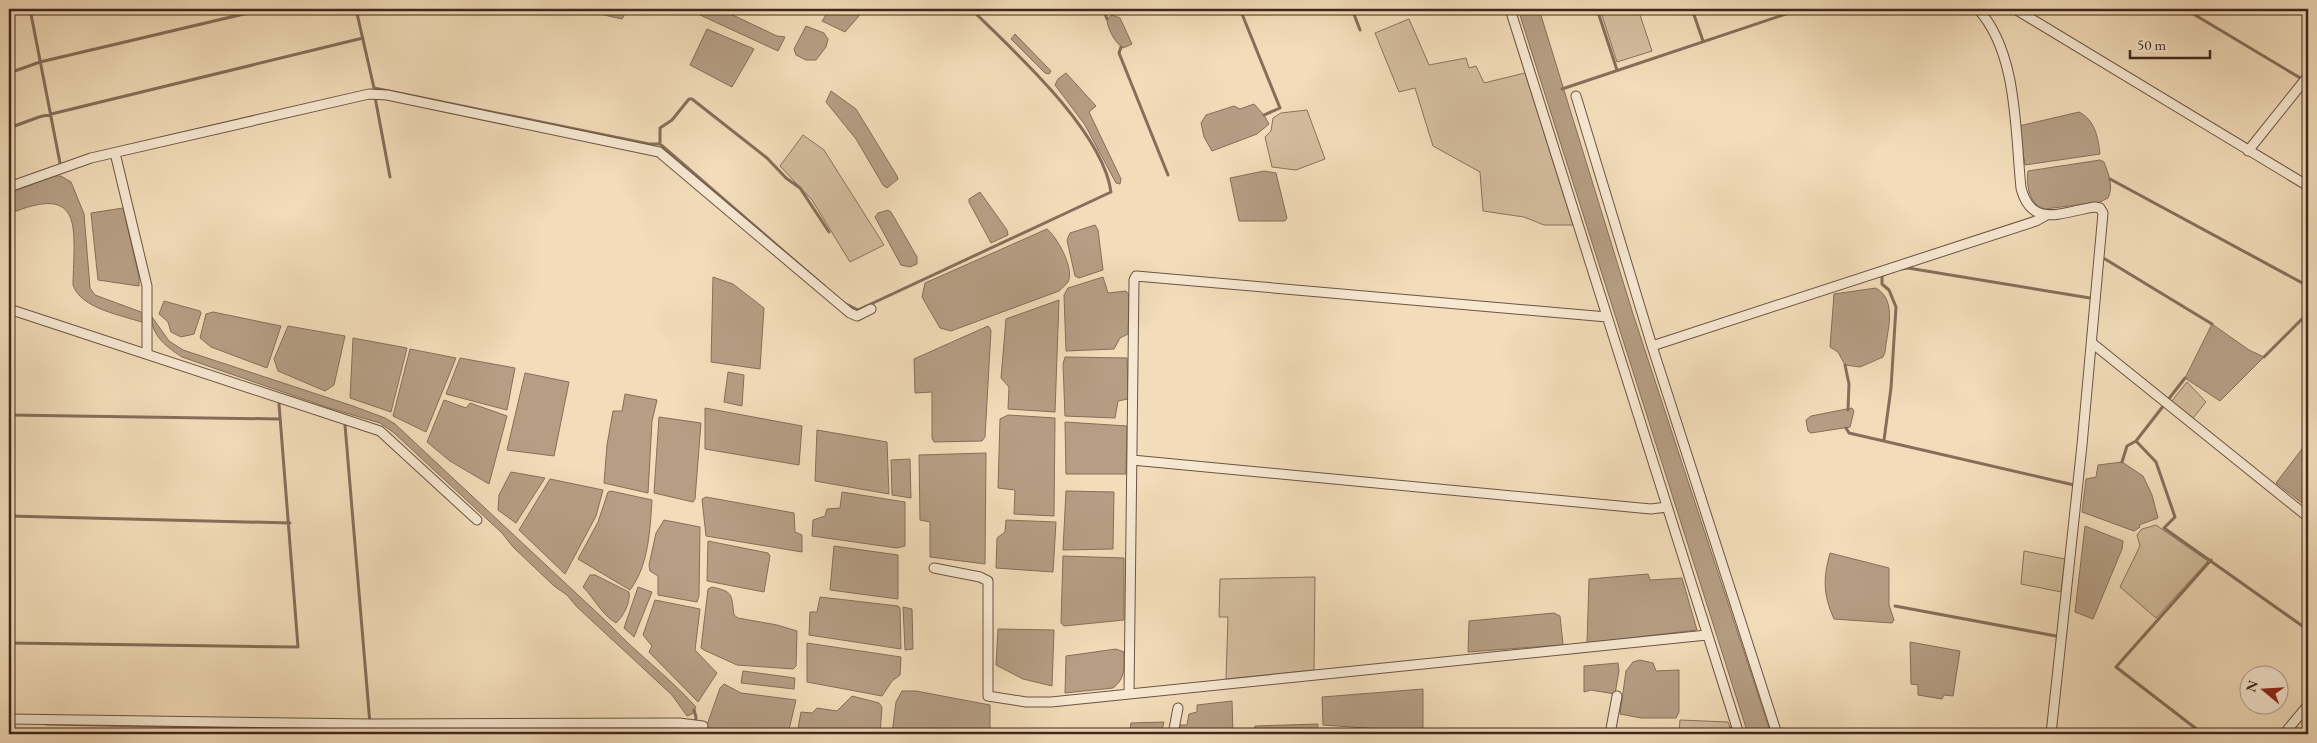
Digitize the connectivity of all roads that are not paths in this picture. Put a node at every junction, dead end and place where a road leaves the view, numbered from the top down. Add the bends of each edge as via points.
1 (1510, 9) edge
2 (2014, 9) edge
3 (1984, 11) edge
4 (2308, 76) edge
5 (1576, 96) dead end
6 (2248, 151) junction
7 (116, 153) junction
8 (2308, 186) edge
9 (9, 187) edge
10 (2045, 216) junction
11 (9, 309) edge
12 (871, 309) dead end
13 (1607, 317) junction
14 (2092, 343) junction
15 (1652, 346) junction
16 (147, 353) junction
17 (1132, 460) junction
18 (1667, 508) junction
19 (2308, 518) edge
20 (477, 520) dead end
21 (934, 568) dead end
22 (1707, 635) junction
23 (1129, 694) junction
24 (1617, 696) dead end
25 (2308, 705) edge
26 (1178, 708) dead end
27 (9, 719) edge
28 (702, 726) dead end
29 (1172, 734) edge
30 (1610, 734) edge
31 (1739, 734) edge
32 (1777, 734) edge
33 (2051, 734) edge
34 (2284, 734) edge

1 - 13 street
2 - 6 street
3 - 10 street via 1995,31 2007,68 2024,196 2036,213
4 - 6 street
5 - 15 street
6 - 8 street
7 - 9 street via 66,166
7 - 12 street via 369,94 651,149 666,156 850,313 857,316
7 - 16 street via 147,286
10 - 14 street via 2095,207 2102,210
10 - 15 street
11 - 16 street
13 - 17 street via 1136,276
13 - 18 street
14 - 19 street
14 - 33 street
15 - 32 street
16 - 20 street via 380,431
17 - 18 street
17 - 23 street
18 - 22 street
21 - 23 street via 980,576 988,581 988,696 1037,702
22 - 23 street
22 - 31 street
24 - 30 street
25 - 34 street
26 - 29 street
27 - 28 street via 370,724 679,723

